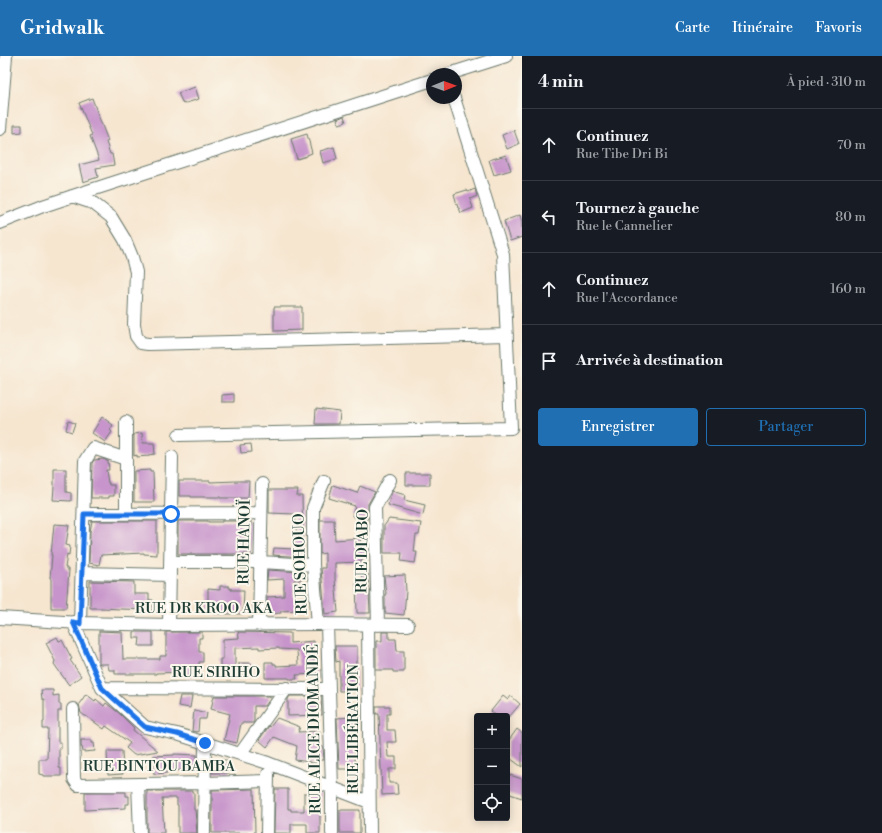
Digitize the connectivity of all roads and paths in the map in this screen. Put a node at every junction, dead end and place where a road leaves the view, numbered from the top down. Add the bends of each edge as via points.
1 (6, 56) edge
2 (506, 56) edge
3 (462, 70) edge
4 (426, 82) edge
5 (456, 104) edge
6 (0, 128) edge
7 (72, 196) junction
8 (0, 223) edge
9 (507, 335) junction
10 (126, 422) dead end
11 (179, 435) dead end
12 (172, 457) dead end
13 (126, 459) junction
14 (390, 480) dead end
15 (324, 481) dead end
16 (262, 484) dead end
17 (261, 513) junction
18 (84, 514) junction
19 (126, 514) junction
20 (171, 514) junction
21 (170, 562) junction
22 (260, 562) junction
23 (313, 564) junction
24 (82, 573) junction
25 (170, 575) junction
26 (0, 618) edge
27 (77, 623) junction
28 (322, 624) junction
29 (169, 625) junction
30 (259, 625) junction
31 (373, 625) junction
32 (408, 625) dead end
33 (102, 688) junction
34 (287, 688) junction
35 (329, 689) junction
36 (73, 709) dead end
37 (205, 743) junction
38 (240, 754) junction
39 (268, 763) junction
40 (268, 781) junction
41 (205, 783) junction
42 (138, 784) junction
43 (332, 788) junction
44 (369, 802) junction
45 (140, 833) edge
46 (204, 833) edge
47 (267, 833) edge
48 (332, 833) edge
49 (370, 833) edge

1 - 6 street
2 - 3 street
4 - 7 street
5 - 9 street via 503,254
7 - 8 street
7 - 9 street via 94,203 111,217 125,240 136,272 134,324 136,336 141,343
9 - 11 street via 511,428
10 - 13 street
12 - 20 street
13 - 18 street via 93,448 85,461
13 - 19 street
14 - 31 street, RUE DIABO via 376,507
15 - 23 street, RUE SOHOUO via 313,508
16 - 17 street, RUE HANOÏ
17 - 20 street
17 - 22 street, RUE HANOÏ
18 - 19 street
18 - 24 street
19 - 20 street
20 - 21 street
21 - 22 street
21 - 25 street
22 - 23 street
22 - 30 street, RUE HANOÏ
23 - 28 street, RUE SOHOUO
24 - 25 street
24 - 27 street
25 - 29 street
26 - 27 street, RUE DR KROO AKA
27 - 29 street, RUE DR KROO AKA
27 - 33 street
28 - 30 street, RUE DR KROO AKA
28 - 31 street, RUE DR KROO AKA
28 - 35 street, RUE ALICE DIOMANDÉ
29 - 30 street, RUE DR KROO AKA
31 - 32 street, RUE DR KROO AKA
31 - 44 street, RUE LIBÉRATION
33 - 34 street, RUE SIRIHO
33 - 37 street via 145,727
34 - 35 street, RUE SIRIHO
34 - 38 street
35 - 43 street, RUE ALICE DIOMANDÉ
36 - 42 street, RUE BINTOU BAMBA via 74,779 78,785
37 - 38 street
37 - 41 street
38 - 39 street
39 - 40 street
39 - 43 street
40 - 41 street, RUE BINTOU BAMBA
40 - 47 street
41 - 42 street, RUE BINTOU BAMBA
41 - 46 street
42 - 45 street
43 - 44 street
43 - 48 street, RUE ALICE DIOMANDÉ
44 - 49 street, RUE LIBÉRATION

